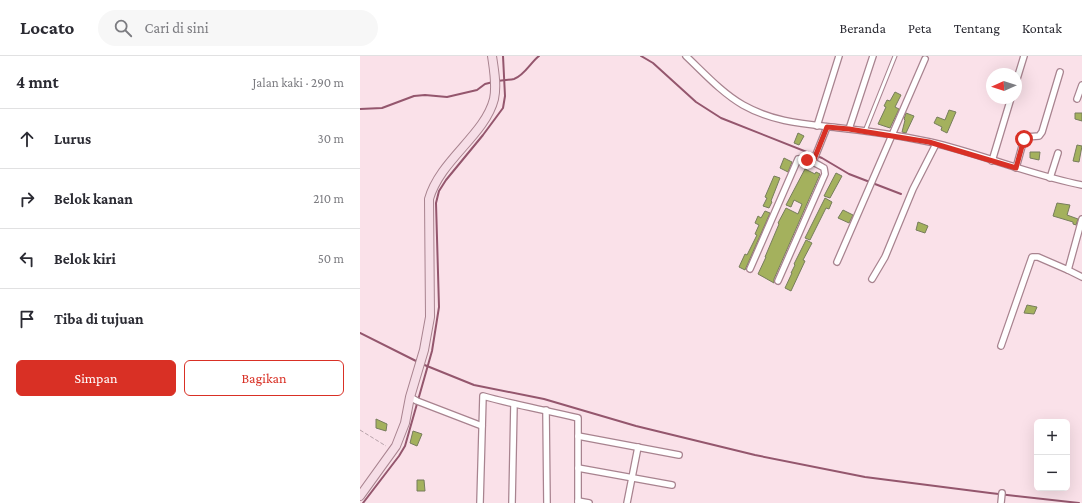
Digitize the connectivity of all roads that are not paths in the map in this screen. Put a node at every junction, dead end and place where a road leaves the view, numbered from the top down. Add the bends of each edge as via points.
1 (492, 56) edge
2 (686, 56) edge
3 (839, 56) edge
4 (872, 56) edge
5 (895, 56) edge
6 (1024, 56) edge
7 (925, 59) dead end
8 (1020, 68) edge
9 (1060, 72) dead end
10 (1082, 85) edge
11 (1077, 99) dead end
12 (1009, 104) edge
13 (817, 126) junction
14 (827, 127) junction
15 (849, 129) junction
16 (865, 132) junction
17 (892, 136) junction
18 (936, 144) junction
19 (1058, 153) dead end
20 (992, 161) junction
21 (813, 162) junction
22 (1016, 168) junction
23 (1050, 178) junction
24 (1082, 185) edge
25 (1082, 219) edge
26 (837, 262) dead end
27 (750, 269) dead end
28 (1068, 270) junction
29 (1082, 277) edge
30 (872, 280) dead end
31 (778, 281) dead end
32 (1001, 346) dead end
33 (410, 397) junction
34 (514, 404) junction
35 (546, 410) junction
36 (482, 426) junction
37 (578, 436) junction
38 (638, 447) junction
39 (679, 455) dead end
40 (578, 468) junction
41 (632, 478) junction
42 (672, 485) dead end
43 (1002, 494) dead end
44 (360, 496) edge
45 (578, 502) edge
46 (480, 503) edge
47 (512, 503) edge
48 (547, 503) edge
49 (589, 503) edge
50 (627, 503) edge
51 (1001, 503) edge

1 - 33 street via 494,99 487,115 436,181 429,199 430,318 421,363
2 - 13 street via 728,95 744,105 780,120
3 - 13 street
4 - 15 street
5 - 16 lane
6 - 8 street
7 - 17 street
9 - 22 street via 1042,132 1039,136 1024,139
10 - 11 street
12 - 20 street
13 - 14 street
14 - 15 street
14 - 21 street
15 - 16 street
16 - 17 street
17 - 18 street
17 - 26 street
18 - 20 street
18 - 30 street
19 - 23 street
20 - 22 street
21 - 27 street via 798,159
21 - 31 street via 824,168 825,174
22 - 23 street
23 - 24 street
25 - 28 street
28 - 29 street
28 - 32 street via 1038,257 1032,257
33 - 36 street
33 - 44 street via 405,423 394,450
34 - 35 street
34 - 36 street via 483,396
34 - 47 street
35 - 37 street via 578,418
35 - 48 street
36 - 46 street
37 - 38 street
37 - 40 street
38 - 39 street
38 - 41 street
40 - 41 street
40 - 45 street
41 - 42 street
41 - 50 street
43 - 51 street
45 - 49 street

